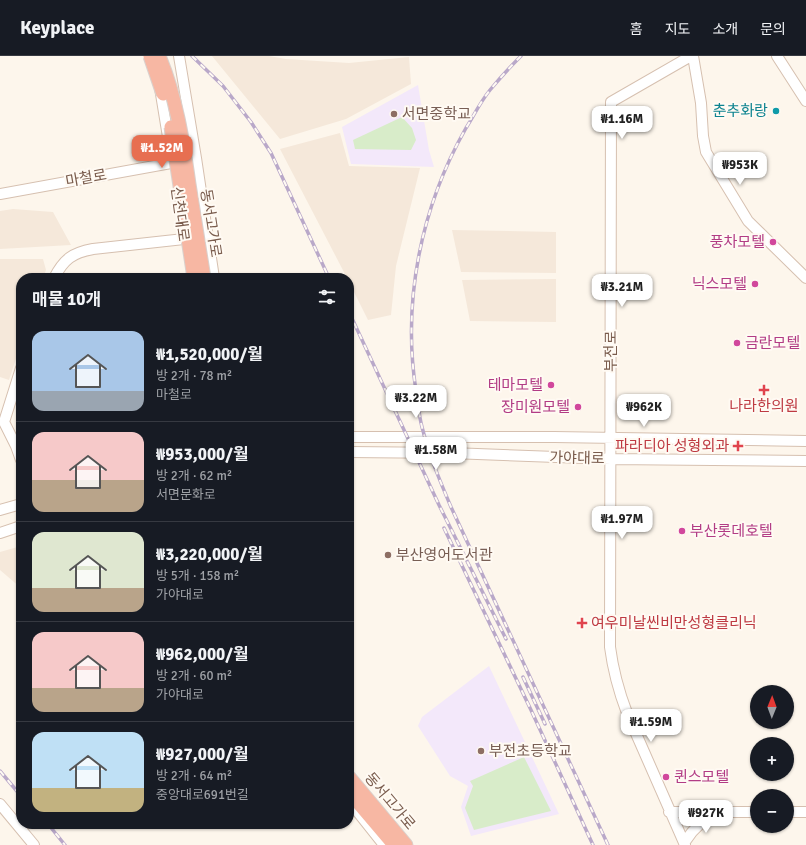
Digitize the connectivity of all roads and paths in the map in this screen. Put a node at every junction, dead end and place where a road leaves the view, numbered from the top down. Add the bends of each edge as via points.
1 (150, 56) edge
2 (155, 56) edge
3 (159, 56) edge
4 (179, 56) edge
5 (692, 56) edge
6 (777, 56) edge
7 (806, 101) edge
8 (196, 158) junction
9 (172, 162) junction
10 (0, 194) edge
11 (184, 239) junction
12 (57, 273) edge
13 (189, 273) edge
14 (193, 273) edge
15 (203, 273) edge
16 (213, 273) edge
17 (806, 278) edge
18 (16, 384) edge
19 (354, 435) edge
20 (611, 438) junction
21 (806, 441) edge
22 (16, 446) edge
23 (354, 452) edge
24 (523, 456) junction
25 (354, 457) edge
26 (611, 459) junction
27 (806, 461) edge
28 (16, 505) edge
29 (0, 510) edge
30 (16, 528) edge
31 (0, 533) edge
32 (354, 776) edge
33 (354, 784) edge
34 (354, 798) edge
35 (0, 804) edge
36 (354, 807) edge
37 (714, 811) junction
38 (669, 812) junction
39 (750, 812) edge
40 (794, 812) edge
41 (806, 812) edge
42 (16, 823) edge
43 (21, 829) edge
44 (684, 844) edge
45 (34, 845) edge
46 (384, 845) edge
47 (394, 845) edge
48 (406, 845) edge
49 (413, 845) edge

1 - 14 highway, 동서고가로, bridge via 170,124
2 - 9 main road, 신천대로
3 - 15 highway, 동서고가로, bridge via 172,91 178,120
4 - 8 main road, 신천대로
5 - 17 main road via 701,103 706,152 748,221
5 - 20 main road, 부전로 via 611,102
6 - 7 main road
8 - 9 main road, 마철로
8 - 16 main road, 신천대로
9 - 10 main road, 마철로
9 - 11 main road, 신천대로
11 - 12 main road via 75,253 64,261
11 - 13 main road, 신천대로
18 - 22 main road via 4,422
19 - 20 main road, 가야대로 via 414,430 482,436
20 - 21 main road, 가야대로
20 - 26 main road, 부전로
23 - 24 main road, 가야대로
24 - 25 main road via 453,460
24 - 26 main road, 가야대로
26 - 27 main road, 가야대로
26 - 38 main road, 부전로 via 612,665 627,713
28 - 29 main road
30 - 31 main road
32 - 49 main road
33 - 48 highway, 동서고가로
34 - 47 highway, 동서고가로
35 - 42 main road
36 - 46 main road
37 - 38 main road
37 - 39 main road
37 - 44 main road via 692,832
38 - 44 main road, 부전로
40 - 41 main road
43 - 45 main road

